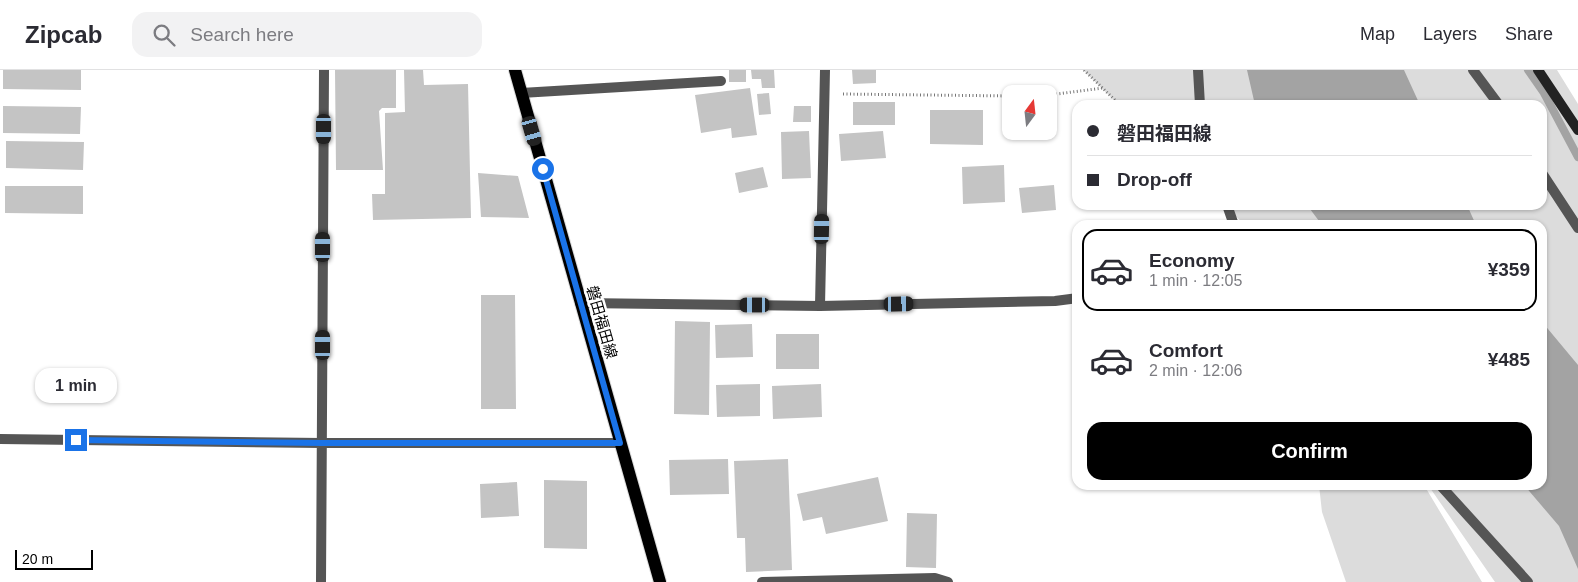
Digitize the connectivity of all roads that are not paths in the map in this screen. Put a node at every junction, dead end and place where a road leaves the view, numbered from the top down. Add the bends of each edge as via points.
1 (324, 70) edge
2 (514, 70) edge
3 (826, 70) edge
4 (1198, 70) edge
5 (1474, 70) edge
6 (1538, 70) edge
7 (721, 82) dead end
8 (521, 93) junction
9 (1200, 100) edge
10 (1495, 100) edge
11 (1578, 130) edge
12 (1547, 181) edge
13 (1578, 228) edge
14 (1072, 299) edge
15 (580, 303) junction
16 (820, 306) junction
17 (0, 439) edge
18 (322, 443) junction
19 (620, 443) junction
20 (1445, 490) edge
21 (321, 582) edge
22 (660, 582) edge
23 (762, 582) edge
24 (948, 582) edge
25 (1528, 582) edge

1 - 18 street
2 - 8 main road, 磐田福田線
3 - 16 street
4 - 9 street
5 - 10 street
6 - 11 street
7 - 8 street
8 - 15 main road, 磐田福田線
12 - 13 street
14 - 16 street
15 - 16 street
15 - 19 main road, 磐田福田線
17 - 18 street
18 - 19 street
18 - 21 street
19 - 22 main road, 磐田福田線
20 - 25 street
23 - 24 street via 935,578

